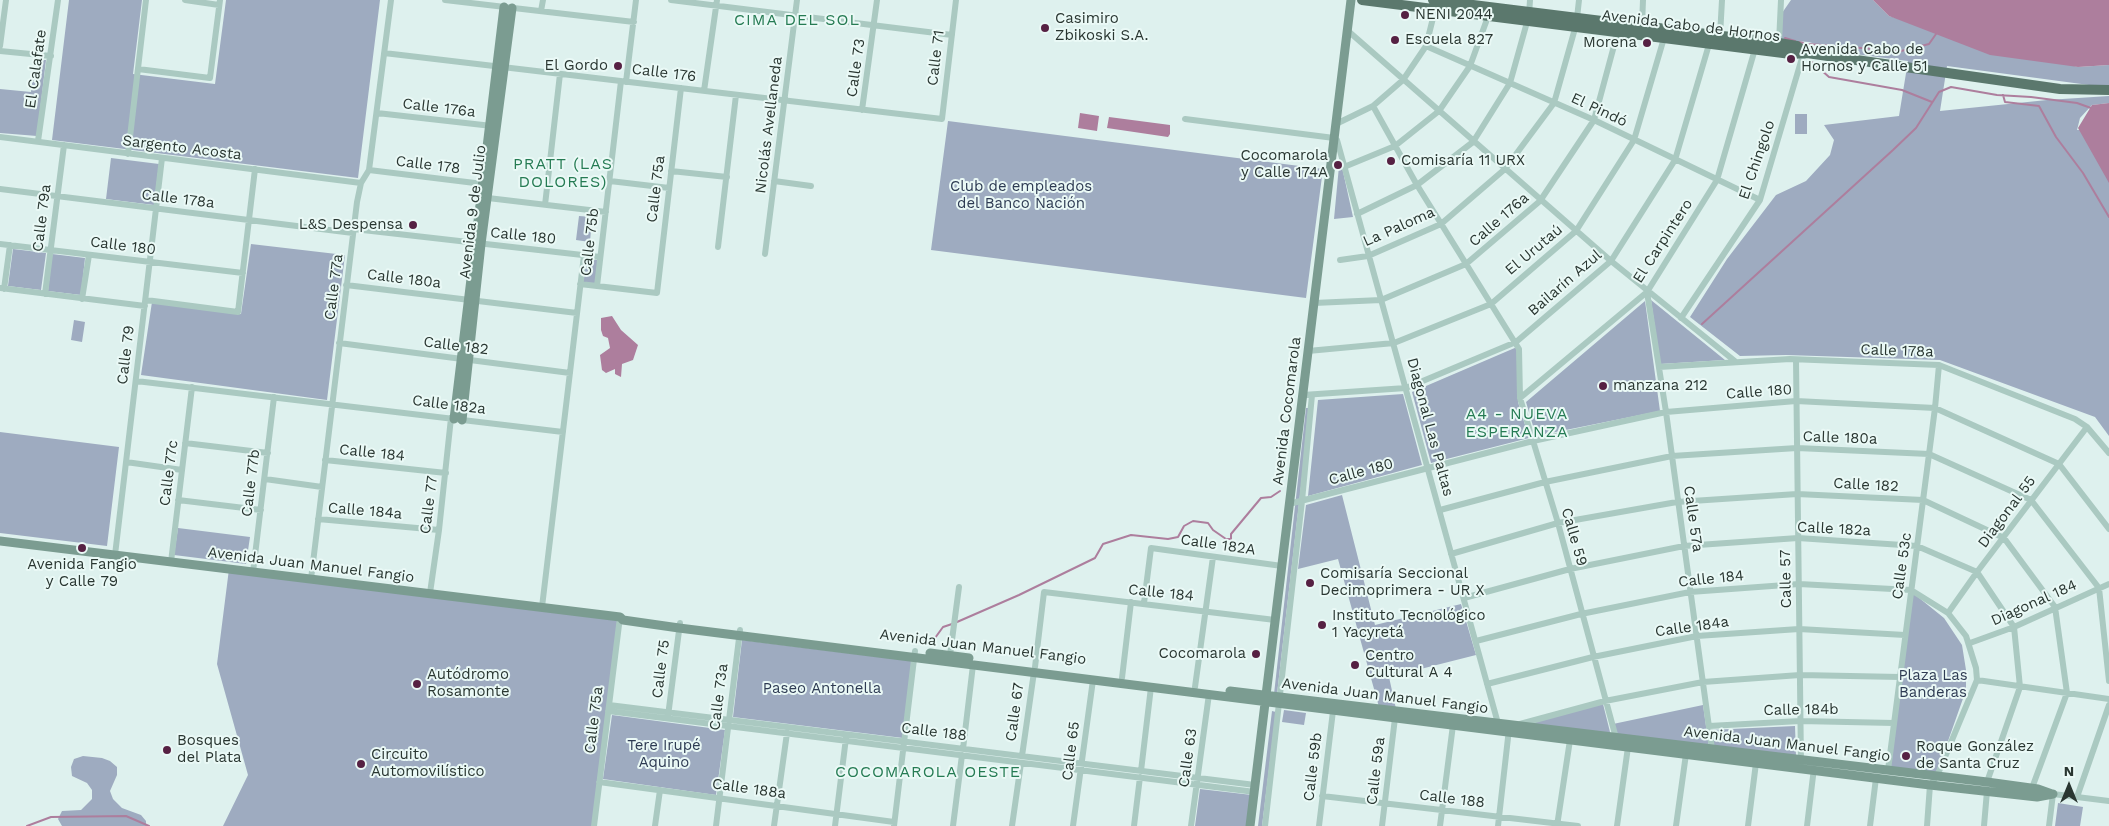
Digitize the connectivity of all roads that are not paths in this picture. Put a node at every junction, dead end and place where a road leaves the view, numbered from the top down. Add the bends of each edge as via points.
1 (6, 0) edge
2 (58, 0) edge
3 (146, 0) edge
4 (185, 0) edge
5 (391, 0) edge
6 (445, 0) edge
7 (543, 0) edge
8 (636, 0) edge
9 (671, 0) edge
10 (797, 0) edge
11 (877, 0) edge
12 (956, 0) edge
13 (1351, 0) edge
14 (1362, 0) edge
15 (1530, 0) edge
16 (1579, 0) edge
17 (1644, 0) edge
18 (1722, 0) edge
19 (1780, 0) edge
20 (220, 2) edge
21 (474, 2) edge
22 (1436, 2) edge
23 (717, 3) edge
24 (508, 8) junction
25 (541, 12) junction
26 (795, 16) junction
27 (1528, 16) junction
28 (1577, 18) junction
29 (634, 22) junction
30 (1486, 22) dead end
31 (874, 26) junction
32 (1642, 26) junction
33 (1621, 28) junction
34 (1347, 30) junction
35 (1574, 32) dead end
36 (952, 35) junction
37 (1664, 38) junction
38 (1714, 38) junction
39 (1779, 43) junction
40 (0, 46) edge
41 (1426, 46) junction
42 (1755, 49) junction
43 (0, 51) edge
44 (1807, 52) junction
45 (384, 53) junction
46 (51, 56) junction
47 (1470, 66) junction
48 (501, 67) junction
49 (138, 69) junction
50 (560, 74) junction
51 (1403, 80) junction
52 (623, 81) junction
53 (1510, 83) junction
54 (681, 88) junction
55 (704, 90) junction
56 (2109, 90) edge
57 (736, 95) junction
58 (784, 100) junction
59 (1554, 103) junction
60 (1373, 106) junction
61 (862, 110) junction
62 (1439, 111) junction
63 (376, 113) junction
64 (942, 119) joint
65 (1185, 119) dead end
66 (1594, 120) junction
67 (1336, 124) junction
68 (494, 127) junction
69 (0, 137) edge
70 (1334, 138) junction
71 (1634, 140) junction
72 (38, 141) junction
73 (1473, 142) junction
74 (64, 145) junction
75 (1395, 146) junction
76 (128, 154) junction
77 (162, 158) junction
78 (1675, 160) junction
79 (1344, 167) junction
80 (1505, 169) junction
81 (255, 170) junction
82 (369, 170) junction
83 (671, 171) junction
84 (727, 177) junction
85 (1718, 180) junction
86 (610, 181) junction
87 (774, 181) junction
88 (361, 182) junction
89 (483, 184) junction
90 (1417, 185) junction
91 (811, 186) dead end
92 (669, 188) junction
93 (0, 189) edge
94 (57, 196) junction
95 (488, 198) junction
96 (1760, 200) junction
97 (1540, 201) junction
98 (545, 205) junction
99 (156, 209) junction
100 (606, 212) junction
101 (1357, 214) junction
102 (249, 220) junction
103 (1441, 224) junction
104 (354, 231) junction
105 (1576, 231) junction
106 (478, 243) junction
107 (0, 244) edge
108 (10, 245) junction
109 (718, 247) dead end
110 (50, 250) junction
111 (765, 254) dead end
112 (89, 255) junction
113 (584, 255) junction
114 (1368, 256) junction
115 (600, 257) junction
116 (1340, 260) dead end
117 (1611, 261) junction
118 (150, 262) junction
119 (1466, 264) junction
120 (243, 273) junction
121 (580, 284) junction
122 (346, 285) junction
123 (597, 286) junction
124 (2, 289) edge
125 (1647, 292) junction
126 (45, 294) junction
127 (82, 299) junction
128 (472, 300) junction
129 (1382, 300) junction
130 (1314, 303) junction
131 (145, 304) junction
132 (1491, 304) junction
133 (577, 313) junction
134 (1682, 318) junction
135 (1516, 342) junction
136 (339, 343) junction
137 (1394, 343) junction
138 (1308, 351) junction
139 (465, 360) junction
140 (1796, 360) junction
141 (1736, 362) junction
142 (1939, 365) junction
143 (1659, 367) junction
144 (570, 373) junction
145 (136, 381) junction
146 (192, 388) junction
147 (1406, 388) junction
148 (1307, 395) junction
149 (274, 397) junction
150 (1520, 398) junction
151 (1796, 401) junction
152 (332, 404) junction
153 (1935, 408) junction
154 (1666, 412) junction
155 (456, 419) junction
156 (2087, 427) junction
157 (563, 432) junction
158 (1533, 440) junction
159 (185, 443) junction
160 (1797, 448) junction
161 (268, 453) junction
162 (2109, 453) edge
163 (1929, 454) junction
164 (1672, 456) junction
165 (325, 460) junction
166 (126, 462) junction
167 (2058, 464) junction
168 (1428, 467) junction
169 (182, 470) junction
170 (446, 473) junction
171 (265, 479) junction
172 (1546, 482) junction
173 (322, 487) junction
174 (1797, 494) junction
175 (178, 500) junction
176 (1923, 500) junction
177 (2031, 500) junction
178 (1302, 501) junction
179 (1678, 502) junction
180 (1290, 504) junction
181 (261, 510) junction
182 (1440, 510) junction
183 (318, 519) junction
184 (1558, 523) junction
185 (2109, 528) edge
186 (439, 530) junction
187 (1798, 538) junction
188 (2004, 538) junction
189 (0, 541) edge
190 (1684, 546) junction
191 (1917, 546) junction
192 (1452, 554) junction
193 (115, 555) junction
194 (1213, 557) junction
195 (171, 562) junction
196 (1282, 566) junction
197 (1570, 569) junction
198 (253, 572) junction
199 (1977, 572) junction
200 (310, 579) junction
201 (1798, 584) junction
202 (2109, 584) edge
203 (959, 587) dead end
204 (2099, 588) junction
205 (1911, 590) junction
206 (1044, 592) joint
207 (1690, 592) junction
208 (430, 593) junction
209 (1464, 598) junction
210 (1131, 602) junction
211 (1144, 603) junction
212 (2055, 607) junction
213 (542, 608) junction
214 (1206, 610) junction
215 (1948, 613) junction
216 (1581, 614) junction
217 (620, 617) junction
218 (1275, 620) junction
219 (680, 625) junction
220 (2014, 627) junction
221 (1799, 629) junction
222 (740, 633) junction
223 (1905, 635) junction
224 (1696, 636) junction
225 (1476, 641) junction
226 (1970, 644) junction
227 (915, 654) junction
228 (950, 656) junction
229 (1593, 657) junction
230 (973, 665) junction
231 (1034, 669) junction
232 (1800, 675) junction
233 (1900, 677) junction
234 (1122, 678) junction
235 (1092, 680) junction
236 (1977, 680) junction
237 (2109, 681) edge
238 (1703, 682) junction
239 (1488, 684) junction
240 (1151, 687) junction
241 (1195, 687) junction
242 (2020, 687) junction
243 (2067, 693) junction
244 (1209, 694) junction
245 (1266, 699) junction
246 (2109, 699) edge
247 (1280, 701) junction
248 (1605, 701) junction
249 (2109, 705) edge
250 (609, 708) junction
251 (1333, 711) junction
252 (668, 715) junction
253 (1395, 718) junction
254 (1800, 721) junction
255 (729, 723) junction
256 (1894, 723) junction
257 (1453, 725) junction
258 (1709, 726) junction
259 (1499, 728) junction
260 (1511, 728) junction
261 (787, 734) junction
262 (846, 737) junction
263 (1616, 738) junction
264 (1570, 740) junction
265 (905, 745) junction
266 (1628, 747) junction
267 (1712, 749) junction
268 (962, 752) junction
269 (1686, 754) junction
270 (1021, 759) junction
271 (1756, 762) junction
272 (1801, 764) junction
273 (1814, 766) junction
274 (1081, 767) junction
275 (1888, 770) junction
276 (1141, 774) junction
277 (1937, 776) junction
278 (1876, 778) junction
279 (1197, 781) junction
280 (599, 782) junction
281 (1987, 782) junction
282 (1930, 785) junction
283 (1255, 788) junction
284 (2032, 788) junction
285 (660, 790) junction
286 (1987, 791) junction
287 (2052, 794) junction
288 (1322, 796) junction
289 (2077, 797) junction
290 (719, 798) junction
291 (2109, 802) edge
292 (1385, 803) junction
293 (777, 806) junction
294 (1442, 810) junction
295 (837, 813) junction
296 (1499, 817) junction
297 (894, 824) edge
298 (1557, 825) edge
299 (594, 826) edge
300 (655, 826) edge
301 (716, 826) edge
302 (774, 826) edge
303 (835, 826) edge
304 (953, 826) edge
305 (1012, 826) edge
306 (1073, 826) edge
307 (1134, 826) edge
308 (1191, 826) edge
309 (1250, 826) edge
310 (1265, 826) edge
311 (1319, 826) edge
312 (1382, 826) edge
313 (1440, 826) edge
314 (1498, 826) edge
315 (1578, 826) edge
316 (1617, 826) edge
317 (1676, 826) edge
318 (1748, 826) edge
319 (1807, 826) edge
320 (1870, 826) edge
321 (1927, 826) edge
322 (1984, 826) edge
323 (2049, 826) edge

1 - 40 street
2 - 46 street, El Calafate
3 - 49 street
4 - 20 street
5 - 45 street, Calle 77a
6 - 21 street
7 - 25 street
8 - 29 street, Calle 75b
9 - 23 street
10 - 26 street, Nicolás Avellaneda
11 - 31 street, Calle 73
12 - 36 street, Calle 71
13 - 34 main road, Avenida Cocomarola
14 - 22 main road, Avenida Cabo de Hornos
15 - 27 street
16 - 28 street
17 - 32 street
18 - 38 street, Bailarín Azul
19 - 39 street
20 - 49 street via 210,78
21 - 24 street
22 - 27 main road, Avenida Cabo de Hornos
22 - 41 street
23 - 26 street
23 - 55 street
24 - 25 street
24 - 48 main road, Avenida 9 de Julio
25 - 29 street
26 - 31 street
26 - 58 street, Nicolás Avellaneda
27 - 28 main road, Avenida Cabo de Hornos
27 - 33 main road, Avenida Cabo de Hornos
27 - 53 street
28 - 33 main road, Avenida Cabo de Hornos
29 - 52 street, Calle 75b
30 - 47 street
31 - 36 street
31 - 61 street, Calle 73
32 - 33 main road, Avenida Cabo de Hornos
32 - 38 main road, Avenida Cabo de Hornos
33 - 37 main road, Avenida Cabo de Hornos
33 - 66 street, Calle 176a
34 - 51 street
34 - 67 main road, Avenida Cocomarola
35 - 59 street, La Paloma
36 - 64 street, Calle 71
37 - 38 main road, Avenida Cabo de Hornos
37 - 71 street, El Urutaú
38 - 39 main road, Avenida Cabo de Hornos
38 - 42 main road, Avenida Cabo de Hornos
38 - 78 street, Bailarín Azul
39 - 44 main road, Avenida Cabo de Hornos
41 - 47 street, El Pindó
41 - 51 street
42 - 44 main road, Avenida Cabo de Hornos via 1797,54
42 - 85 street, El Carpintero
43 - 46 street
44 - 56 main road, Avenida Cabo de Hornos via 2060,89
44 - 96 street, El Chingolo via 1802,58
45 - 48 street, Calle 176
45 - 63 street, Calle 77a
46 - 72 street, El Calafate
47 - 53 street, El Pindó
47 - 62 street
48 - 50 street, Calle 176
48 - 68 main road, Avenida 9 de Julio
49 - 76 street
50 - 52 street, Calle 176
50 - 98 street
51 - 60 street
51 - 62 street
52 - 54 street, Calle 176
52 - 86 street, Calle 75b
53 - 59 street, El Pindó
53 - 73 street
54 - 55 street, Calle 176
54 - 83 street, Calle 75a
55 - 57 street, Calle 176
57 - 58 street, Calle 176
57 - 84 street
58 - 61 street, Calle 176
58 - 87 street, Nicolás Avellaneda
59 - 66 street, El Pindó
59 - 80 street, La Paloma
60 - 67 street
60 - 75 street
61 - 64 street, Calle 176
62 - 73 street
62 - 75 street
63 - 68 street, Calle 176a
63 - 82 street, Calle 77a
65 - 70 street
66 - 71 street, El Pindó
66 - 97 street, Calle 176a
67 - 70 main road, Avenida Cocomarola
68 - 89 main road, Avenida 9 de Julio
68 - 95 main road, Avenida 9 de Julio
69 - 72 street, Sargento Acosta
70 - 79 street, Diagonal Las Paltas
70 - 130 main road, Avenida Cocomarola
71 - 78 street, El Pindó
71 - 105 street, El Urutaú
72 - 74 street, Sargento Acosta
73 - 80 street
73 - 90 street
74 - 76 street, Sargento Acosta
74 - 94 street, Calle 79a
75 - 79 street
75 - 90 street
76 - 77 street, Sargento Acosta
77 - 81 street, Sargento Acosta
77 - 99 street, Calle 79
78 - 85 street, El Pindó
78 - 117 street, Bailarín Azul
79 - 101 street, Diagonal Las Paltas
80 - 97 street
80 - 103 street, La Paloma
81 - 88 street, Sargento Acosta
81 - 102 street
82 - 88 street, Calle 77a
82 - 89 street, Calle 178
83 - 84 street
83 - 92 street, Calle 75a
84 - 109 street
85 - 96 street, El Pindó
85 - 125 street, El Carpintero
86 - 92 street
86 - 100 street, Calle 75b
87 - 91 street
87 - 111 street, Nicolás Avellaneda
88 - 104 street, Calle 77a
89 - 106 main road, Avenida 9 de Julio
90 - 101 street
90 - 103 street
92 - 123 street, Calle 75a via 657,293
93 - 94 street, Calle 178a
94 - 99 street, Calle 178a
94 - 110 street, Calle 79a
95 - 98 street
95 - 106 main road, Avenida 9 de Julio
96 - 134 street, El Chingolo
97 - 105 street
97 - 119 street, Calle 176a
98 - 100 street
99 - 102 street, Calle 178a
99 - 118 street, Calle 79
100 - 115 street, Calle 75b
101 - 114 street, Diagonal Las Paltas
102 - 104 street, Calle 178a
102 - 120 street
103 - 114 street, La Paloma
103 - 119 street
104 - 106 street, Calle 180
104 - 122 street, Calle 77a
105 - 117 street
105 - 132 street, El Urutaú
106 - 113 street, Calle 180
106 - 128 main road, Avenida 9 de Julio
107 - 108 street, Calle 180
108 - 110 street, Calle 180
108 - 124 street
110 - 112 street, Calle 180
110 - 126 street, Calle 79a
112 - 118 street, Calle 180
112 - 127 street
113 - 115 street, Calle 180
113 - 121 street, Calle 75b
114 - 116 street, La Paloma
114 - 129 street, Diagonal Las Paltas
115 - 123 street, Calle 75b
117 - 125 street
117 - 135 street, Bailarín Azul
118 - 120 street, Calle 180
118 - 131 street, Calle 79
119 - 129 street, Calle 176a
119 - 132 street
120 - 131 street via 238,312
121 - 123 street
121 - 133 street, Calle 75b
122 - 128 street, Calle 180a
122 - 136 street, Calle 77a
124 - 126 street
125 - 134 street
125 - 143 street, Calle 57a
125 - 150 street, El Carpintero
126 - 127 street
127 - 131 street
128 - 133 street, Calle 180a
128 - 139 main road, Avenida 9 de Julio
129 - 130 street, Calle 176a
129 - 137 street, Diagonal Las Paltas
130 - 138 main road, Avenida Cocomarola
131 - 145 street, Calle 79
132 - 135 street
132 - 137 street, El Urutaú
133 - 144 street, Calle 75b
134 - 141 street
135 - 147 street, Bailarín Azul
135 - 150 street, Calle 59
136 - 139 street, Calle 182
136 - 152 street, Calle 77a
137 - 138 street, El Urutaú
137 - 147 street, Diagonal Las Paltas
138 - 148 main road, Avenida Cocomarola
139 - 144 street, Calle 182
139 - 155 main road, Avenida 9 de Julio
140 - 141 street, Calle 178a
140 - 142 street, Calle 178a
140 - 151 street, Calle 57
141 - 143 street, Calle 178a
142 - 153 street, Calle 53c
142 - 156 street, Calle 178a via 2076,419
143 - 154 street, Calle 57a
144 - 157 street, Calle 75b
145 - 146 street
145 - 166 street, Calle 79
146 - 149 street
146 - 159 street, Calle 77c
147 - 148 street, Bailarín Azul
147 - 168 street, Diagonal Las Paltas
148 - 178 street
148 - 180 main road, Avenida Cocomarola
149 - 152 street
149 - 161 street, Calle 77b
150 - 158 street, Calle 59
151 - 153 street, Calle 180
151 - 154 street, Calle 180
151 - 160 street, Calle 57
152 - 155 street, Calle 182a
152 - 165 street, Calle 77a
153 - 163 street, Calle 53c
153 - 167 street, Calle 180
154 - 158 street, Calle 180
154 - 164 street, Calle 57a
155 - 157 street, Calle 182a
155 - 170 street, Calle 77
156 - 162 street, Calle 178a
156 - 167 street, Diagonal 55
157 - 213 street, Calle 75b
158 - 168 street, Calle 180
158 - 172 street, Calle 59
159 - 161 street
159 - 169 street, Calle 77c
160 - 163 street, Calle 180a
160 - 164 street, Calle 180a
160 - 174 street, Calle 57
161 - 171 street, Calle 77b
163 - 176 street, Calle 53c
163 - 177 street, Calle 180a
164 - 172 street, Calle 180a
164 - 179 street, Calle 57a
165 - 170 street, Calle 184
165 - 173 street, Calle 77a
166 - 169 street
166 - 193 street, Calle 79
167 - 177 street, Diagonal 55
167 - 185 street, Calle 180
168 - 178 street, Calle 180
168 - 182 street, Diagonal Las Paltas
169 - 175 street, Calle 77c
170 - 186 street, Calle 77
171 - 173 street
171 - 181 street, Calle 77b
172 - 182 street, Calle 180a
172 - 184 street, Calle 59
173 - 183 street, Calle 77a
174 - 176 street, Calle 182
174 - 179 street, Calle 182
174 - 187 street, Calle 57
175 - 181 street
175 - 195 street, Calle 77c
176 - 188 street, Calle 182
176 - 191 street, Calle 53c
177 - 188 street, Diagonal 55
177 - 204 street, Calle 180a
178 - 180 street, Calle 180
178 - 247 street
179 - 184 street, Calle 182
179 - 190 street, Calle 57a
180 - 196 main road, Avenida Cocomarola
181 - 198 street, Calle 77b
182 - 192 street, Diagonal Las Paltas
183 - 186 street, Calle 184a
183 - 200 street, Calle 77a
184 - 192 street, Calle 182
184 - 197 street, Calle 59
186 - 208 street, Calle 77
187 - 190 street, Calle 182a
187 - 191 street, Calle 182a
187 - 201 street, Calle 57
188 - 199 street, Diagonal 55
188 - 212 street, Calle 182
189 - 193 main road, Avenida Juan Manuel Fangio
190 - 197 street, Calle 182a
190 - 207 street, Calle 57a
191 - 199 street, Calle 182a
191 - 205 street, Calle 53c
192 - 209 street, Diagonal Las Paltas
193 - 195 main road, Avenida Juan Manuel Fangio
194 - 196 street, Calle 182A
194 - 211 street, Calle 182A via 1151,548
194 - 214 street
195 - 198 main road, Avenida Juan Manuel Fangio
196 - 218 main road, Avenida Cocomarola
197 - 209 street, Calle 182a
197 - 216 street, Calle 59
198 - 200 main road, Avenida Juan Manuel Fangio
199 - 215 street, Diagonal 55
199 - 220 street
200 - 208 main road, Avenida Juan Manuel Fangio
201 - 205 street, Calle 184
201 - 207 street, Calle 184
201 - 221 street, Calle 57
202 - 204 street, Diagonal 184
203 - 228 street
204 - 212 street, Diagonal 184
204 - 237 street
205 - 215 street, Calle 184
205 - 223 street, Calle 53c
206 - 210 street, Calle 184
206 - 231 street, Calle 67
207 - 216 street, Calle 184
207 - 224 street, Calle 57a
208 - 213 main road, Avenida Juan Manuel Fangio
209 - 225 street, Diagonal Las Paltas
210 - 211 street, Calle 184
210 - 234 street
211 - 214 street, Calle 184
212 - 220 street, Diagonal 184
212 - 243 street, Calle 182
213 - 217 main road, Avenida Juan Manuel Fangio
214 - 218 street, Calle 184
214 - 241 street
215 - 226 street
216 - 225 street, Calle 184
216 - 229 street, Calle 59
217 - 219 main road, Avenida Juan Manuel Fangio
217 - 250 street, Calle 75a
218 - 245 main road, Avenida Cocomarola
219 - 222 main road, Avenida Juan Manuel Fangio
219 - 252 street, Calle 75
220 - 226 street, Diagonal 184
220 - 242 street
221 - 223 street, Calle 184a
221 - 224 street, Calle 184a
221 - 232 street, Calle 57
222 - 227 main road, Avenida Juan Manuel Fangio
222 - 255 street, Calle 73a
223 - 233 street, Calle 53c
224 - 229 street, Calle 184a
224 - 238 street, Calle 57a
225 - 239 street, Diagonal Las Paltas
226 - 236 street
227 - 228 main road, Avenida Juan Manuel Fangio
227 - 230 main road, Avenida Juan Manuel Fangio
227 - 265 street
228 - 231 main road, Avenida Juan Manuel Fangio
229 - 239 street, Calle 184a
229 - 248 street, Calle 59
230 - 231 main road, Avenida Juan Manuel Fangio
230 - 268 street
231 - 234 main road, Avenida Juan Manuel Fangio
231 - 235 main road, Avenida Juan Manuel Fangio
231 - 270 street, Calle 67
232 - 233 street
232 - 238 street
232 - 254 street, Calle 57
233 - 256 street, Calle 53c
234 - 241 main road, Avenida Juan Manuel Fangio
235 - 240 main road, Avenida Juan Manuel Fangio
235 - 274 street, Calle 65
236 - 242 street
236 - 277 street
238 - 248 street
238 - 258 street, Calle 57a
239 - 259 street, Diagonal Las Paltas
240 - 244 main road, Avenida Juan Manuel Fangio
240 - 276 street
241 - 245 main road, Avenida Juan Manuel Fangio
242 - 243 street
242 - 281 street
243 - 246 street
243 - 284 street, Calle 182
244 - 245 main road, Avenida Juan Manuel Fangio
244 - 279 street, Calle 63
245 - 247 main road, Avenida Juan Manuel Fangio
245 - 283 main road, Avenida Cocomarola
247 - 251 main road, Avenida Juan Manuel Fangio
247 - 259 main road, Avenida Juan Manuel Fangio
247 - 310 street
248 - 260 street
248 - 263 street, Calle 59
249 - 289 street
250 - 252 street, Calle 188
250 - 280 street, Calle 75a
251 - 253 main road, Avenida Juan Manuel Fangio
251 - 288 street, Calle 59b
252 - 255 street, Calle 188
253 - 257 main road, Avenida Juan Manuel Fangio
253 - 292 street, Calle 59a
254 - 256 street, Calle 184b
254 - 258 street, Calle 184b
254 - 272 street, Calle 57
255 - 261 street, Calle 188
255 - 262 street, Calle 188
255 - 290 street, Calle 73a
256 - 275 street, Calle 53c
257 - 259 main road, Avenida Juan Manuel Fangio
257 - 294 street
258 - 267 street, Calle 57a
259 - 260 main road, Avenida Juan Manuel Fangio
260 - 263 main road, Avenida Juan Manuel Fangio
260 - 264 main road, Avenida Juan Manuel Fangio
260 - 296 street
261 - 262 street, Calle 188
261 - 293 street
262 - 265 street, Calle 188
262 - 295 street
263 - 267 main road, Avenida Juan Manuel Fangio
264 - 266 main road, Avenida Juan Manuel Fangio
264 - 298 street
265 - 268 street, Calle 188
265 - 297 street
266 - 269 main road, Avenida Juan Manuel Fangio
266 - 316 street
267 - 272 main road, Avenida Juan Manuel Fangio
268 - 270 street, Calle 188
268 - 304 street
269 - 271 main road, Avenida Juan Manuel Fangio
269 - 317 street
270 - 274 street, Calle 188
270 - 305 street, Calle 67
271 - 272 main road, Avenida Juan Manuel Fangio
271 - 318 street
272 - 273 main road, Avenida Juan Manuel Fangio
273 - 275 main road, Avenida Juan Manuel Fangio
273 - 278 main road, Avenida Juan Manuel Fangio
273 - 319 street
274 - 276 street, Calle 188
274 - 306 street, Calle 65
275 - 277 main road, Avenida Juan Manuel Fangio
276 - 279 street, Calle 188
276 - 307 street
277 - 281 main road, Avenida Juan Manuel Fangio
277 - 282 street
278 - 282 main road, Avenida Juan Manuel Fangio
278 - 320 street
279 - 283 street, Calle 188
279 - 308 street, Calle 63
280 - 285 street, Calle 188a
280 - 299 street, Calle 75a
281 - 284 main road, Avenida Juan Manuel Fangio
282 - 286 main road, Avenida Juan Manuel Fangio
282 - 321 street
283 - 309 main road, Avenida Cocomarola
284 - 287 main road, Avenida Juan Manuel Fangio
285 - 290 street, Calle 188a
285 - 300 street
286 - 287 main road, Avenida Juan Manuel Fangio via 2037,797
286 - 322 street
287 - 289 street
287 - 323 street
288 - 292 street, Calle 188
288 - 311 street, Calle 59b
289 - 291 street
290 - 293 street, Calle 188a
290 - 301 street, Calle 73a
292 - 294 street, Calle 188
292 - 312 street, Calle 59a
293 - 295 street, Calle 188a
293 - 302 street
294 - 296 street, Calle 188
294 - 313 street
295 - 297 street, Calle 188a
295 - 303 street
296 - 298 street, Calle 188
296 - 314 street
298 - 315 street, Calle 188

